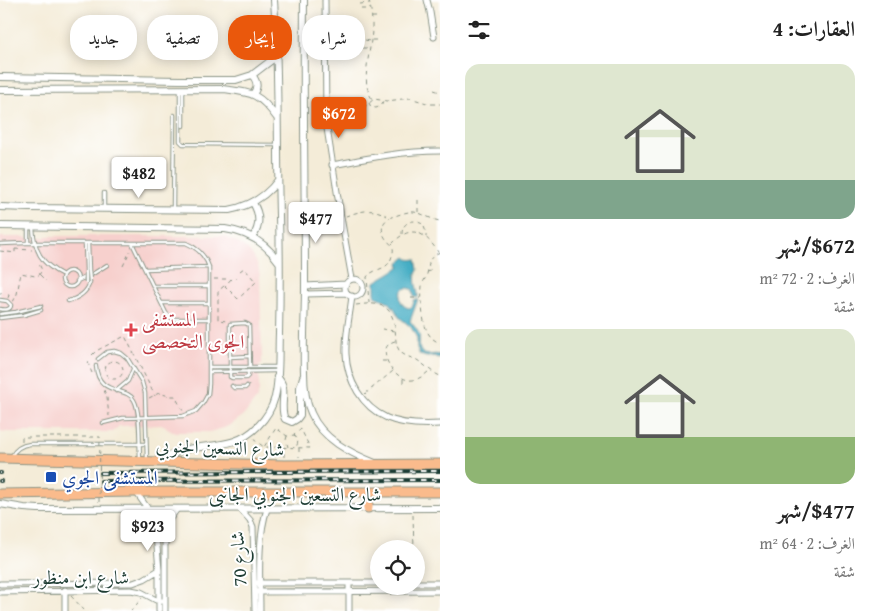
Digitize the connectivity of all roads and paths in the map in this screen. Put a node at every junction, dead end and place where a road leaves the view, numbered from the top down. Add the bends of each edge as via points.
1 (274, 0) edge
2 (304, 0) edge
3 (325, 0) edge
4 (368, 0) edge
5 (427, 0) edge
6 (370, 3) junction
7 (360, 4) dead end
8 (361, 9) dead end
9 (370, 9) junction
10 (275, 15) edge
11 (371, 17) junction
12 (378, 17) dead end
13 (434, 37) dead end
14 (365, 40) dead end
15 (378, 40) dead end
16 (371, 41) junction
17 (365, 48) edge
18 (370, 48) junction
19 (272, 60) edge
20 (277, 60) edge
21 (252, 75) junction
22 (0, 77) edge
23 (180, 80) junction
24 (363, 80) dead end
25 (367, 80) junction
26 (364, 87) dead end
27 (368, 87) junction
28 (0, 90) edge
29 (181, 90) junction
30 (434, 90) dead end
31 (440, 92) edge
32 (253, 94) junction
33 (372, 99) junction
34 (384, 100) junction
35 (369, 103) junction
36 (440, 104) edge
37 (326, 112) junction
38 (174, 115) dead end
39 (277, 118) junction
40 (183, 126) dead end
41 (278, 145) junction
42 (440, 151) edge
43 (332, 165) junction
44 (278, 180) junction
45 (104, 193) dead end
46 (418, 200) dead end
47 (253, 203) junction
48 (0, 207) edge
49 (104, 209) junction
50 (173, 210) junction
51 (418, 213) junction
52 (340, 217) junction
53 (388, 218) junction
54 (440, 221) edge
55 (0, 226) edge
56 (31, 226) junction
57 (402, 235) junction
58 (253, 237) junction
59 (426, 237) junction
60 (28, 243) junction
61 (34, 243) junction
62 (86, 243) junction
63 (132, 243) junction
64 (0, 244) edge
65 (392, 245) junction
66 (33, 250) dead end
67 (0, 251) edge
68 (439, 252) edge
69 (129, 253) dead end
70 (37, 259) dead end
71 (280, 264) junction
72 (107, 265) dead end
73 (123, 266) dead end
74 (209, 267) junction
75 (144, 269) junction
76 (88, 270) junction
77 (434, 270) dead end
78 (240, 271) dead end
79 (427, 272) junction
80 (39, 275) junction
81 (63, 275) junction
82 (209, 279) junction
83 (352, 279) junction
84 (46, 280) dead end
85 (77, 280) junction
86 (346, 284) junction
87 (153, 286) junction
88 (209, 286) junction
89 (225, 286) junction
90 (306, 286) junction
91 (87, 289) junction
92 (305, 294) junction
93 (349, 295) junction
94 (411, 298) dead end
95 (422, 298) junction
96 (0, 300) edge
97 (68, 302) dead end
98 (162, 303) junction
99 (209, 303) junction
100 (370, 303) junction
101 (12, 304) junction
102 (351, 306) junction
103 (0, 309) edge
104 (0, 314) edge
105 (0, 318) edge
106 (209, 319) junction
107 (228, 320) dead end
108 (382, 329) dead end
109 (395, 331) junction
110 (396, 340) junction
111 (440, 344) edge
112 (250, 356) junction
113 (230, 357) junction
114 (98, 359) dead end
115 (387, 360) junction
116 (382, 361) dead end
117 (88, 362) dead end
118 (96, 366) dead end
119 (210, 367) junction
120 (230, 367) junction
121 (250, 367) junction
122 (105, 368) junction
123 (134, 368) junction
124 (430, 370) junction
125 (91, 371) dead end
126 (100, 371) dead end
127 (248, 371) junction
128 (394, 371) junction
129 (210, 372) junction
130 (230, 372) junction
131 (278, 372) junction
132 (304, 376) junction
133 (440, 376) edge
134 (402, 378) junction
135 (403, 385) dead end
136 (232, 386) dead end
137 (247, 386) dead end
138 (103, 387) dead end
139 (116, 391) junction
140 (361, 397) junction
141 (145, 400) junction
142 (185, 416) junction
143 (146, 417) junction
144 (138, 418) junction
145 (110, 421) junction
146 (103, 424) dead end
147 (440, 424) edge
148 (248, 435) junction
149 (287, 436) junction
150 (294, 436) junction
151 (139, 444) junction
152 (146, 444) junction
153 (23, 445) junction
154 (264, 447) junction
155 (284, 447) junction
156 (288, 447) junction
157 (295, 447) junction
158 (299, 447) junction
159 (0, 458) edge
160 (11, 458) junction
161 (143, 461) junction
162 (157, 462) junction
163 (378, 464) junction
164 (440, 464) edge
165 (284, 465) junction
166 (299, 465) junction
167 (136, 492) junction
168 (440, 492) edge
169 (368, 493) junction
170 (0, 494) edge
171 (99, 502) dead end
172 (0, 504) edge
173 (368, 508) junction
174 (413, 508) junction
175 (440, 508) edge
176 (148, 509) junction
177 (177, 509) junction
178 (240, 509) junction
179 (267, 509) junction
180 (414, 540) edge
181 (159, 570) junction
182 (257, 583) junction
183 (349, 583) junction
184 (370, 583) edge
185 (425, 583) edge
186 (440, 583) edge
187 (0, 584) edge
188 (64, 584) junction
189 (440, 591) edge
190 (0, 592) edge
191 (66, 592) junction
192 (257, 592) junction
193 (349, 592) junction
194 (146, 594) junction
195 (162, 601) junction
196 (65, 611) edge
197 (85, 611) edge
198 (131, 611) edge
199 (159, 611) edge
200 (165, 611) edge
201 (255, 611) edge
202 (260, 611) edge
203 (349, 611) edge

1 - 10 street
2 - 90 street
3 - 37 street
4 - 6 path
5 - 13 street
6 - 7 path
6 - 9 path
8 - 9 path
9 - 11 path
11 - 12 path
11 - 16 path
14 - 16 path
15 - 16 path
16 - 18 path
17 - 18 path
18 - 25 path
19 - 21 street
20 - 39 street
21 - 23 street via 227,81
21 - 32 street via 257,85
22 - 23 street
23 - 29 street
24 - 25 path
25 - 27 path
26 - 27 path
27 - 33 path
28 - 29 street
29 - 32 street
29 - 40 lane
29 - 41 lane via 180,141 183,144
30 - 31 path
32 - 39 street via 266,103
33 - 34 path
33 - 35 path
34 - 35 path via 376,108
34 - 36 path via 410,98
35 - 37 path via 358,110
37 - 43 street
38 - 50 lane
39 - 41 street
41 - 44 street
42 - 43 street via 382,155
43 - 52 street
44 - 47 street
44 - 71 street
45 - 49 lane
46 - 51 path
47 - 50 street via 229,210
47 - 58 street via 259,220
48 - 49 street
49 - 50 street
51 - 53 path
51 - 54 path
52 - 53 path via 373,210
52 - 83 street
53 - 65 path via 382,227 384,238
55 - 56 street
56 - 58 street via 225,229
56 - 60 lane
56 - 61 lane
57 - 59 path via 412,232
57 - 59 path via 404,226 415,221 423,224
57 - 65 path
58 - 71 street
59 - 68 path
60 - 61 lane
60 - 64 lane
61 - 62 lane
61 - 81 lane via 45,262
62 - 63 lane
62 - 76 lane
63 - 74 lane via 186,243 201,253
63 - 75 lane
65 - 100 path via 393,252 387,266 367,277
66 - 67 path via 16,248 15,253
68 - 79 path via 430,258
69 - 73 path
70 - 80 path via 42,270
71 - 131 street
72 - 85 lane
74 - 75 lane
74 - 82 lane
75 - 87 lane
76 - 91 lane, bridge
76 - 91 lane, bridge via 90,282
77 - 79 path
78 - 89 path via 244,268 256,283 238,299
79 - 95 path
80 - 84 path
80 - 101 path via 21,273
81 - 85 lane via 73,272
81 - 85 lane via 66,286 74,285
82 - 88 lane
82 - 89 path via 231,279
83 - 86 street
83 - 93 street via 359,281 363,288 359,295
86 - 90 street
86 - 93 street via 345,290
87 - 88 lane
87 - 98 lane
88 - 99 lane
89 - 107 path via 218,291 218,320
90 - 92 street
91 - 97 lane
92 - 93 street
92 - 132 street
93 - 102 street
94 - 95 path
95 - 111 path via 426,328
96 - 101 lane
98 - 99 lane
98 - 106 lane via 174,319
99 - 106 lane
100 - 102 path
100 - 109 path via 383,305 390,311
101 - 103 lane via 9,309
102 - 140 street via 346,354 352,381
104 - 105 lane via 41,308 24,315
106 - 119 lane
108 - 109 path
109 - 110 path
110 - 115 path via 386,347
110 - 124 path via 403,355 419,361
112 - 113 lane
112 - 113 lane via 250,327 238,323 230,324
112 - 121 lane
113 - 120 lane
114 - 123 lane via 107,352 118,352
115 - 116 path
115 - 128 path
117 - 125 path
118 - 139 lane via 102,382
119 - 120 lane
119 - 129 lane
120 - 121 lane
120 - 130 lane
121 - 131 lane
122 - 122 path via 112,379 120,377 123,369 116,362
122 - 126 path
123 - 139 lane via 128,381
123 - 141 lane via 143,384
124 - 133 path
124 - 134 path via 414,380
127 - 130 lane
127 - 130 lane via 247,379 233,380
127 - 131 lane
128 - 134 path
128 - 140 path
129 - 130 lane
129 - 142 lane via 209,389 203,403
131 - 132 street via 283,386 283,415 292,422 300,415 300,388
131 - 148 street via 275,397 269,412
132 - 163 street via 308,407 315,422 348,451
134 - 135 path
136 - 137 lane
138 - 145 path
139 - 144 lane via 133,399
140 - 147 street via 373,410 387,418 410,424
141 - 142 path via 159,393 174,396
141 - 143 lane
142 - 143 lane
143 - 144 lane
143 - 152 lane
144 - 145 lane
144 - 151 lane
145 - 146 lane
148 - 154 path
148 - 162 street via 230,443 176,452
149 - 150 path
149 - 154 path via 276,428
149 - 156 path
150 - 157 path via 298,440
150 - 158 path via 301,430 310,448
151 - 152 lane
151 - 153 lane
151 - 161 lane
152 - 161 lane
153 - 160 lane via 14,451
153 - 171 path, bridge via 22,437 100,437
154 - 155 path
155 - 156 path
155 - 165 path
156 - 157 path
157 - 158 path
158 - 166 path
159 - 160 highway, شارع التسعين الجنوبي
160 - 161 highway, شارع التسعين الجنوبي
161 - 162 highway, شارع التسعين الجنوبي
162 - 165 highway, شارع التسعين الجنوبي
163 - 164 highway, شارع التسعين الجنوبي
163 - 166 highway, شارع التسعين الجنوبي
165 - 166 highway, شارع التسعين الجنوبي
167 - 169 highway
167 - 170 highway
167 - 176 street
168 - 169 highway
169 - 173 highway
172 - 176 street, شارع التسعين الجنوبي الجانبى via 38,510
173 - 174 street, شارع التسعين الجنوبي الجانبى
173 - 179 street, شارع التسعين الجنوبي الجانبى
174 - 175 street, شارع التسعين الجنوبي الجانبى
174 - 180 path
176 - 177 street, شارع التسعين الجنوبي الجانبى
176 - 181 street via 156,536
177 - 178 street, شارع التسعين الجنوبي الجانبى
177 - 195 street via 165,533
178 - 179 street, شارع التسعين الجنوبي الجانبى
178 - 182 street, شارع 70 via 253,527
179 - 182 street, شارع 70
181 - 188 street, شارع ابن منظور via 132,583
181 - 195 street
182 - 183 street
182 - 192 street, شارع 70
183 - 184 street
183 - 193 street
185 - 186 street
187 - 188 street, شارع ابن منظور
188 - 191 street
189 - 193 street
190 - 191 street, شارع ابن منظور
191 - 194 street, شارع ابن منظور via 131,590
191 - 196 street
191 - 197 path
192 - 193 street
192 - 201 street, شارع 70
192 - 202 street, شارع 70
193 - 203 street
194 - 195 street, شارع ابن منظور
194 - 198 path
195 - 199 street
195 - 200 street

